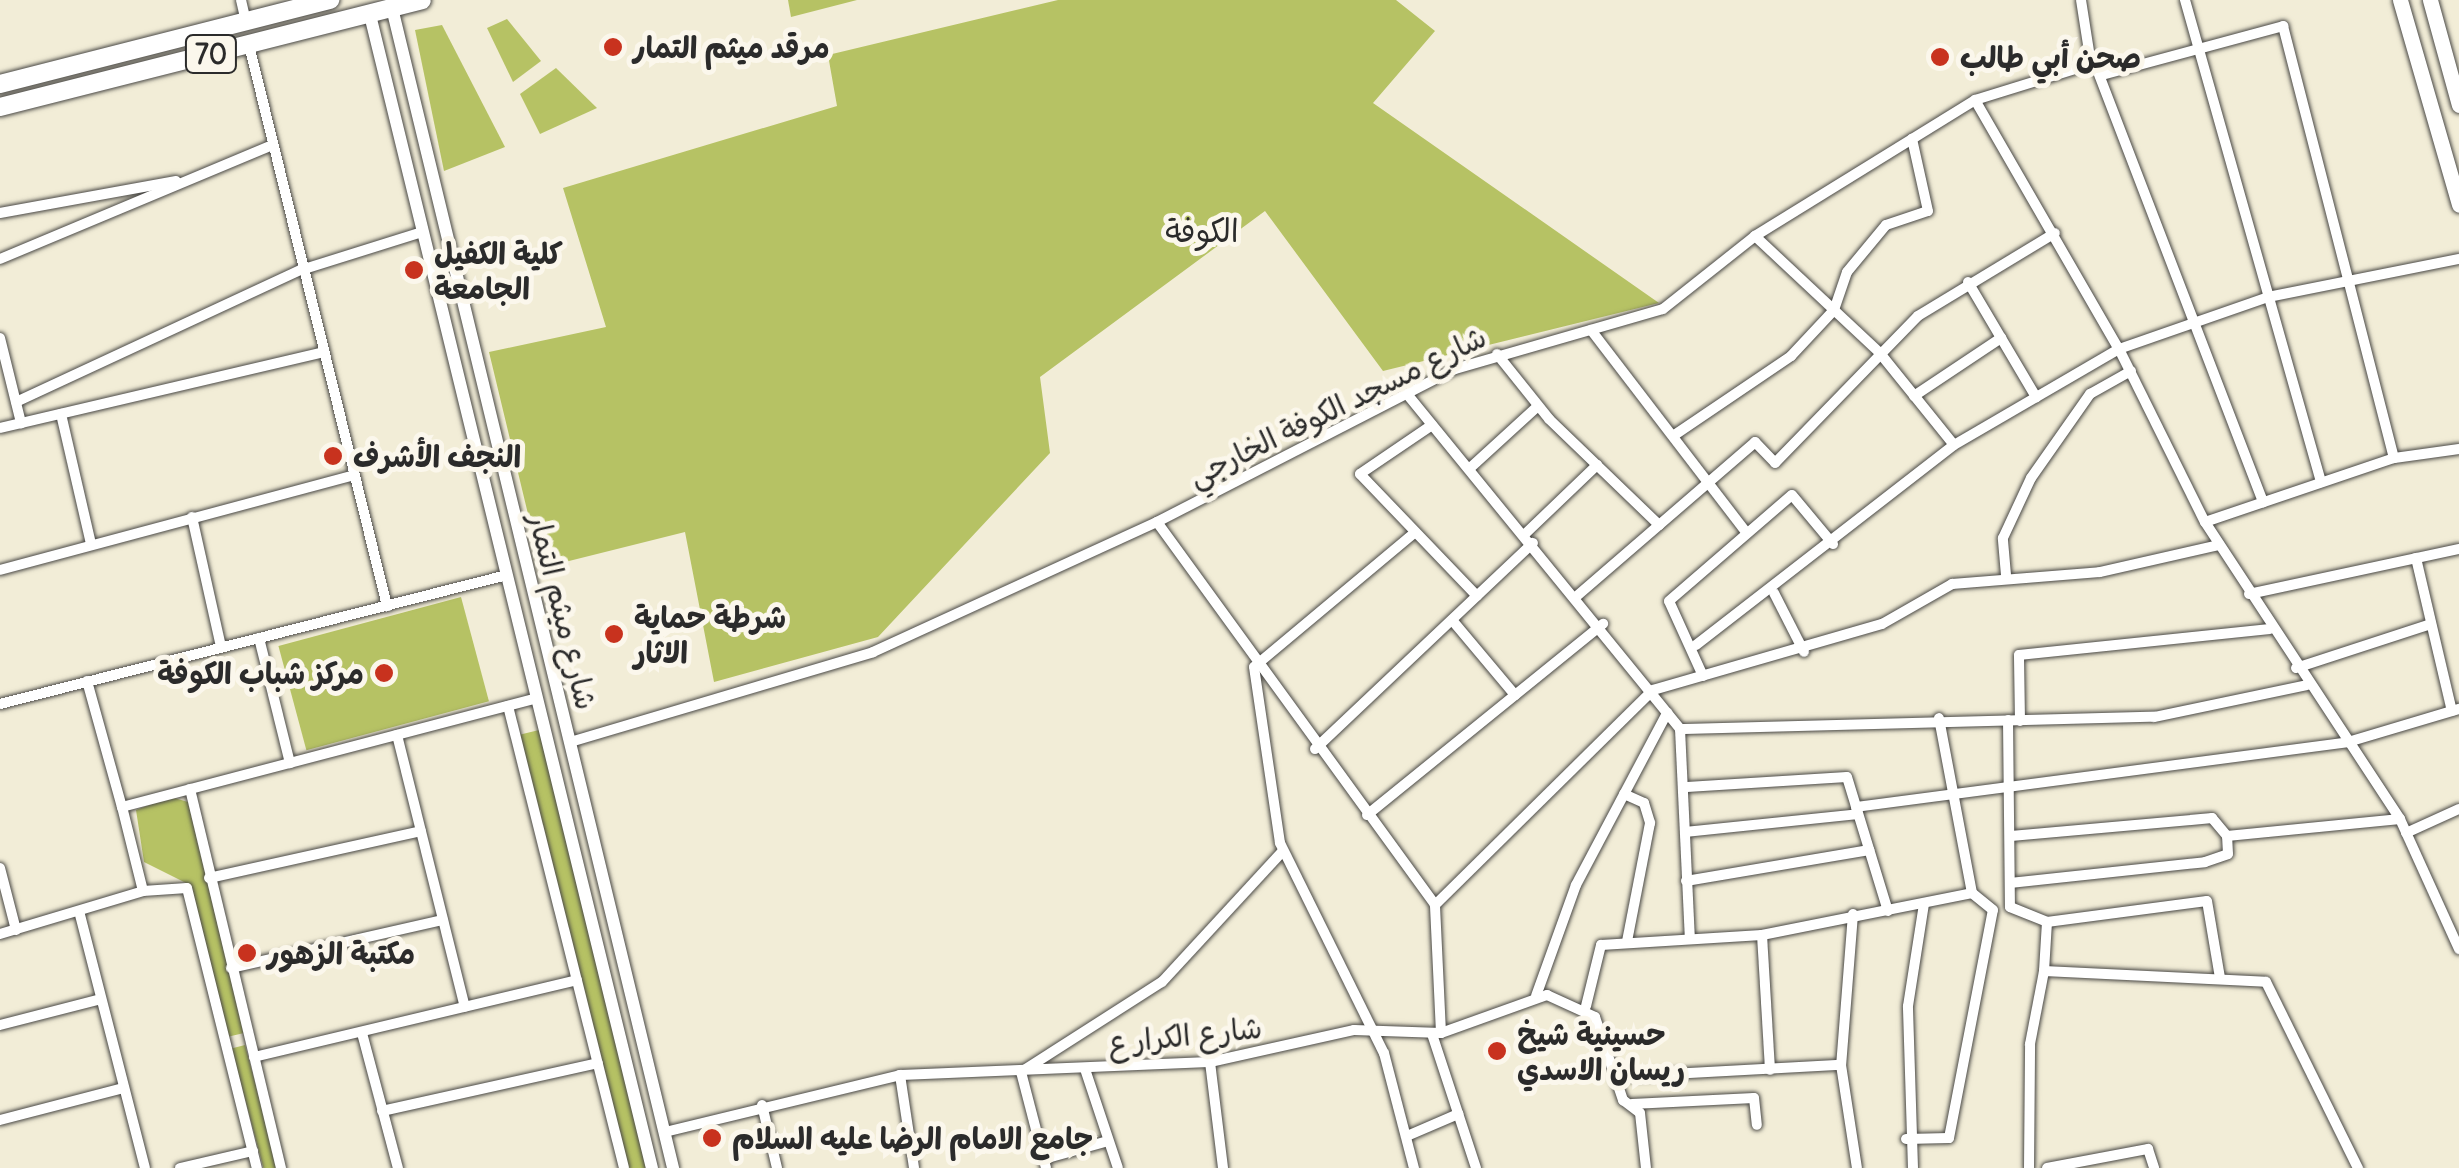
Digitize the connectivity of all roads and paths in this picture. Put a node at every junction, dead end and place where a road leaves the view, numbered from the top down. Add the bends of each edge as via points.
1 (241, 0) edge
2 (330, 0) edge
3 (422, 0) edge
4 (2081, 0) edge
5 (2185, 0) edge
6 (2400, 0) edge
7 (2430, 0) edge
8 (392, 8) junction
9 (370, 15) junction
10 (246, 22) junction
11 (248, 44) junction
12 (2198, 49) junction
13 (2452, 54) edge
14 (2091, 64) junction
15 (2102, 75) junction
16 (0, 84) edge
17 (1976, 100) junction
18 (2459, 105) edge
19 (0, 107) edge
20 (1912, 140) junction
21 (272, 146) junction
22 (197, 177) junction
23 (2459, 205) edge
24 (0, 213) edge
25 (422, 232) junction
26 (2055, 233) junction
27 (1755, 236) junction
28 (0, 259) edge
29 (2459, 259) edge
30 (302, 270) junction
31 (2352, 280) junction
32 (1968, 282) junction
33 (2268, 297) junction
34 (1834, 310) junction
35 (2192, 322) junction
36 (1591, 330) junction
37 (2001, 338) junction
38 (0, 341) edge
39 (2119, 348) junction
40 (324, 352) junction
41 (1879, 352) junction
42 (1497, 354) junction
43 (2131, 371) junction
44 (479, 374) junction
45 (457, 379) junction
46 (1406, 394) junction
47 (1914, 396) junction
48 (2036, 397) junction
49 (16, 402) junction
50 (1538, 406) junction
51 (61, 414) junction
52 (22, 422) junction
53 (1432, 425) junction
54 (0, 428) edge
55 (1673, 436) junction
56 (1954, 445) junction
57 (2459, 449) edge
58 (2394, 458) junction
59 (1597, 464) junction
60 (1469, 469) junction
61 (354, 475) junction
62 (1709, 482) junction
63 (2321, 482) junction
64 (2262, 502) junction
65 (192, 517) junction
66 (1156, 522) junction
67 (2205, 522) junction
68 (1659, 525) junction
69 (1745, 531) junction
70 (1414, 534) junction
71 (1529, 538) junction
72 (91, 544) junction
73 (1834, 544) junction
74 (2219, 545) junction
75 (2459, 549) edge
76 (2416, 558) junction
77 (0, 570) edge
78 (2006, 575) junction
79 (504, 576) junction
80 (1774, 593) junction
81 (2249, 594) junction
82 (1578, 595) junction
83 (1477, 596) junction
84 (386, 606) junction
85 (1452, 620) junction
86 (1603, 624) junction
87 (2431, 624) junction
88 (2270, 629) junction
89 (259, 638) junction
90 (1696, 645) junction
91 (222, 647) junction
92 (1804, 652) junction
93 (1254, 667) junction
94 (2296, 668) junction
95 (1703, 676) junction
96 (87, 681) junction
97 (2307, 685) junction
98 (1653, 690) junction
99 (1515, 696) junction
100 (536, 698) junction
101 (0, 704) edge
102 (508, 706) junction
103 (2455, 710) edge
104 (1666, 712) junction
105 (1940, 718) junction
106 (2014, 720) junction
107 (1680, 729) junction
108 (396, 735) junction
109 (570, 742) junction
110 (2348, 742) junction
111 (1316, 750) junction
112 (290, 763) junction
113 (1687, 787) junction
114 (190, 789) junction
115 (2012, 792) junction
116 (1624, 794) junction
117 (1950, 797) junction
118 (122, 807) junction
119 (2459, 808) edge
120 (1857, 810) junction
121 (1367, 815) junction
122 (2400, 819) junction
123 (421, 832) junction
124 (1685, 832) junction
125 (2406, 833) junction
126 (2011, 836) junction
127 (2226, 836) junction
128 (1869, 850) junction
129 (1284, 851) junction
130 (0, 868) edge
131 (209, 878) junction
132 (1686, 881) junction
133 (2010, 883) junction
134 (144, 891) junction
135 (1972, 894) junction
136 (1924, 904) junction
137 (1435, 905) junction
138 (2010, 907) junction
139 (1993, 910) junction
140 (79, 911) junction
141 (1888, 912) junction
142 (1853, 914) junction
143 (443, 920) junction
144 (2047, 922) junction
145 (16, 930) junction
146 (0, 934) edge
147 (1762, 934) junction
148 (1690, 939) junction
149 (1627, 941) junction
150 (2459, 949) edge
151 (231, 968) junction
152 (2044, 971) junction
153 (2220, 978) junction
154 (577, 980) junction
155 (1536, 996) junction
156 (102, 999) junction
157 (1586, 1006) junction
158 (464, 1007) junction
159 (0, 1025) edge
160 (1370, 1030) junction
161 (362, 1033) junction
162 (1437, 1034) junction
163 (249, 1038) junction
164 (225, 1044) junction
165 (254, 1057) junction
166 (1210, 1062) junction
167 (598, 1063) junction
168 (1841, 1065) junction
169 (1085, 1069) junction
170 (1770, 1070) junction
171 (1022, 1072) junction
172 (900, 1075) junction
173 (1616, 1077) junction
174 (124, 1088) junction
175 (1632, 1104) junction
176 (762, 1106) junction
177 (382, 1110) junction
178 (1458, 1114) junction
179 (0, 1120) edge
180 (1756, 1124) dead end
181 (665, 1132) junction
182 (1407, 1136) junction
183 (1906, 1139) junction
184 (1108, 1141) junction
185 (253, 1151) junction
186 (1045, 1164) edge
187 (145, 1168) edge
188 (180, 1168) edge
189 (257, 1168) edge
190 (280, 1168) edge
191 (398, 1168) edge
192 (623, 1168) edge
193 (652, 1168) edge
194 (672, 1168) edge
195 (777, 1168) edge
196 (914, 1168) edge
197 (1118, 1168) edge
198 (1223, 1168) edge
199 (1414, 1168) edge
200 (1476, 1168) edge
201 (1646, 1168) edge
202 (1857, 1168) edge
203 (1913, 1168) edge
204 (2029, 1168) edge
205 (2048, 1168) edge
206 (2154, 1168) edge
207 (2358, 1168) edge

1 - 10 street
2 - 10 highway, 70
3 - 8 highway, 70
4 - 14 street
5 - 12 street
6 - 23 main road
7 - 13 main road
8 - 9 highway, 70
8 - 44 street, شارع ميثم التمار
9 - 11 highway, 70
9 - 25 street, شارع ميثم التمار
10 - 16 highway, 70
11 - 19 highway, 70
11 - 21 street
12 - 15 street
12 - 31 street via 2283,26
12 - 33 street
13 - 18 main road
14 - 15 street
14 - 17 street, شارع مسجد الكوفة الخارجي
15 - 35 street
17 - 20 street, شارع مسجد الكوفة الخارجي
17 - 26 street
20 - 27 street, شارع مسجد الكوفة الخارجي
20 - 34 street via 1928,211 1886,224 1848,272
21 - 22 street
21 - 30 street
22 - 24 street
22 - 28 street
25 - 30 street
25 - 45 street, شارع ميثم التمار
26 - 32 street
26 - 39 street
27 - 34 street
27 - 36 street, شارع مسجد الكوفة الخارجي via 1685,298
29 - 31 street
30 - 40 street
30 - 49 street
31 - 33 street
31 - 58 street
32 - 37 street
32 - 41 street
33 - 35 street
33 - 63 street
34 - 41 street
34 - 55 street via 1790,356
35 - 39 street
35 - 64 street
36 - 42 street, شارع مسجد الكوفة الخارجي
36 - 55 street
37 - 47 street
37 - 48 street
38 - 49 street
39 - 43 street
39 - 48 street
40 - 51 street
40 - 61 street
41 - 47 street
41 - 62 street via 1775,463 1755,442
42 - 46 street, شارع مسجد الكوفة الخارجي
42 - 50 street
43 - 67 street
43 - 78 street via 2090,394 2031,478 2003,538
44 - 45 street
44 - 109 street, شارع ميثم التمار
45 - 79 street, شارع ميثم التمار
46 - 53 street
46 - 66 street, شارع مسجد الكوفة الخارجي
47 - 56 street
48 - 56 street
49 - 52 street
50 - 59 street
50 - 60 street
51 - 52 street
51 - 72 street
52 - 54 street
53 - 60 street
53 - 70 street via 1360,474
55 - 62 street
56 - 73 street
57 - 58 street
58 - 63 street
59 - 68 street
59 - 71 street
60 - 71 street
61 - 65 street
61 - 84 street
62 - 68 street
62 - 69 street
63 - 64 street
64 - 67 street
65 - 72 street
65 - 91 street
66 - 93 street
66 - 109 street, شارع مسجد الكوفة الخارجي via 873,652
67 - 74 street
68 - 82 street
69 - 73 street via 1792,495
69 - 90 street via 1668,601
70 - 83 street
70 - 93 street
71 - 82 street
71 - 83 street
72 - 77 street
73 - 80 street
74 - 78 street via 2100,572
74 - 81 street
75 - 76 street
76 - 81 street
76 - 87 street
78 - 92 street via 1952,584 1882,624
79 - 84 street
79 - 100 street, شارع ميثم التمار
80 - 90 street
80 - 92 street
81 - 88 street
82 - 86 street
83 - 85 street
84 - 89 street
85 - 99 street
85 - 111 street
86 - 98 street
86 - 99 street
87 - 94 street
87 - 103 street
88 - 94 street
88 - 106 street via 2019,654
89 - 91 street
89 - 112 street
90 - 95 street
91 - 96 street
92 - 95 street
93 - 111 street
93 - 129 street
94 - 97 street
95 - 98 street
96 - 101 street
96 - 118 street
97 - 106 street via 2154,717
97 - 110 street
98 - 104 street
98 - 137 street
99 - 121 street
100 - 102 street
100 - 193 street, شارع ميثم التمار
102 - 108 street
102 - 154 street
103 - 110 street
104 - 107 street
104 - 116 street
105 - 106 street
105 - 107 street
105 - 117 street
106 - 115 street
107 - 113 street
108 - 112 street
108 - 123 street
109 - 181 street, شارع ميثم التمار
110 - 115 street
110 - 122 street
111 - 121 street
112 - 114 street
113 - 120 street via 1847,777
113 - 124 street
114 - 118 street
114 - 131 street
115 - 117 street
115 - 126 street
116 - 149 street via 1644,803 1650,823
116 - 155 street via 1576,885
117 - 120 street
117 - 135 street
118 - 134 street
119 - 125 street
120 - 124 street
120 - 128 street
121 - 137 street
122 - 125 street
122 - 127 street
123 - 131 street
123 - 143 street
124 - 132 street
125 - 150 street
126 - 127 street via 2212,818
126 - 133 street
127 - 133 street via 2228,854 2205,862
128 - 132 street
128 - 141 street
129 - 160 street
129 - 171 street via 1162,982
130 - 145 street
131 - 151 street
132 - 148 street
133 - 138 street
134 - 140 street
134 - 164 street via 187,888
135 - 136 street
135 - 139 street
136 - 141 street
136 - 183 street via 1908,1006
137 - 162 street
138 - 139 street
138 - 144 street
139 - 183 street via 1949,1138
140 - 145 street
140 - 156 street
141 - 142 street
142 - 147 street
142 - 168 street
143 - 151 street
143 - 158 street
144 - 152 street
144 - 153 street via 2207,902
145 - 146 street
147 - 148 street
147 - 170 street
148 - 149 street
149 - 157 street via 1600,945
151 - 163 street
152 - 153 street
152 - 204 street via 2030,1044
153 - 207 street via 2253,978 2278,995
154 - 158 street
154 - 167 street
155 - 157 street
155 - 162 street, شارع الكرار ع
156 - 159 street
156 - 174 street
157 - 173 street
158 - 161 street
160 - 162 street, شارع الكرار ع
160 - 166 street, شارع الكرار ع
160 - 182 street
161 - 165 street
161 - 177 street
162 - 178 street
163 - 164 street
163 - 165 street
164 - 185 street
165 - 190 street
166 - 169 street, شارع الكرار ع
166 - 198 street
167 - 177 street
167 - 192 street
168 - 170 street
168 - 202 street
169 - 171 street, شارع الكرار ع
169 - 184 street
170 - 173 street
171 - 172 street, شارع الكرار ع
171 - 186 street
172 - 176 street, شارع الكرار ع
172 - 196 street
173 - 175 street
174 - 179 street
174 - 187 street
175 - 180 street via 1754,1098
175 - 201 street
176 - 181 street, شارع الكرار ع
176 - 195 street
177 - 191 street
178 - 182 street
178 - 200 street
181 - 194 street, شارع ميثم التمار
182 - 199 street
183 - 203 street
184 - 186 street
184 - 197 street
185 - 188 street
185 - 189 street
205 - 206 street via 2148,1150

